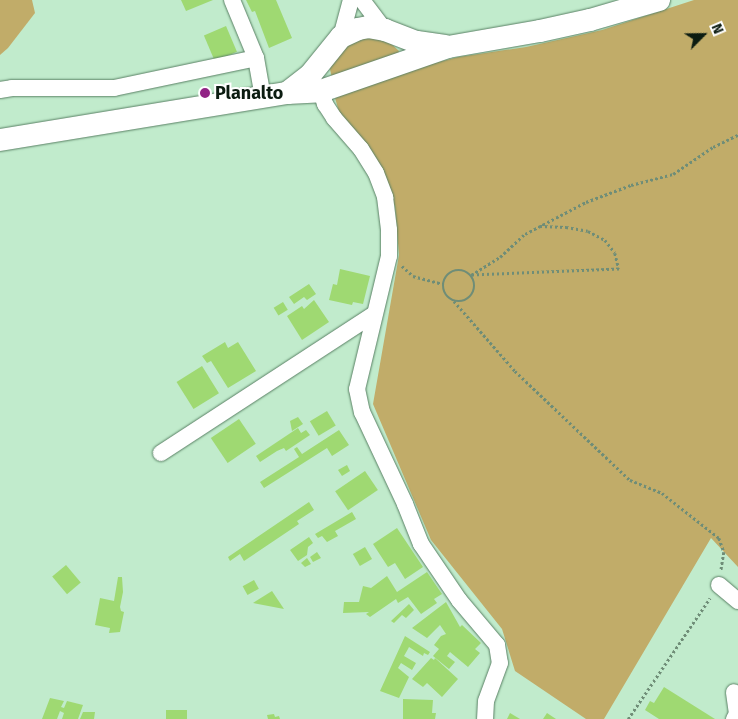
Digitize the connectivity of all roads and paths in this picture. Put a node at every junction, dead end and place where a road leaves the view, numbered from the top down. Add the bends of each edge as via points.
1 (232, 0) edge
2 (351, 0) edge
3 (362, 0) edge
4 (659, 0) edge
5 (393, 33) junction
6 (341, 37) junction
7 (448, 46) junction
8 (256, 58) junction
9 (322, 59) junction
10 (404, 61) junction
11 (0, 90) edge
12 (322, 91) junction
13 (287, 93) junction
14 (264, 97) junction
15 (738, 135) edge
16 (0, 140) edge
17 (540, 226) junction
18 (389, 256) junction
19 (471, 275) junction
20 (443, 284) junction
21 (454, 302) junction
22 (374, 314) junction
23 (161, 453) dead end
24 (719, 585) junction
25 (738, 601) edge
26 (734, 692) dead end
27 (485, 719) edge
28 (628, 719) edge
29 (734, 719) edge

1 - 8 street
2 - 6 street
3 - 5 street
4 - 7 street via 556,28
5 - 6 street via 368,27
5 - 7 street via 417,42
5 - 10 street via 406,52
6 - 9 street
7 - 10 street
8 - 11 street via 114,88
8 - 14 street
9 - 12 street
9 - 13 street via 311,74
10 - 12 street
12 - 13 street
12 - 18 street via 325,104 334,118 361,149 376,174 385,197
13 - 14 street
14 - 16 street
15 - 17 path via 673,174 604,195
17 - 19 path via 525,234 500,258
17 - 19 path via 566,227 596,235 605,240 615,253 620,270
18 - 20 path via 413,276
18 - 22 street
19 - 20 path via 463,270 454,270
19 - 21 path via 476,284 473,295 465,302
20 - 21 path via 446,295
21 - 24 path via 515,371 630,480 662,492 719,538 724,552
22 - 23 street
22 - 27 street via 357,390 362,412 421,544 459,600 496,645 500,663 486,701
24 - 25 street
24 - 28 path
26 - 29 street via 737,714

